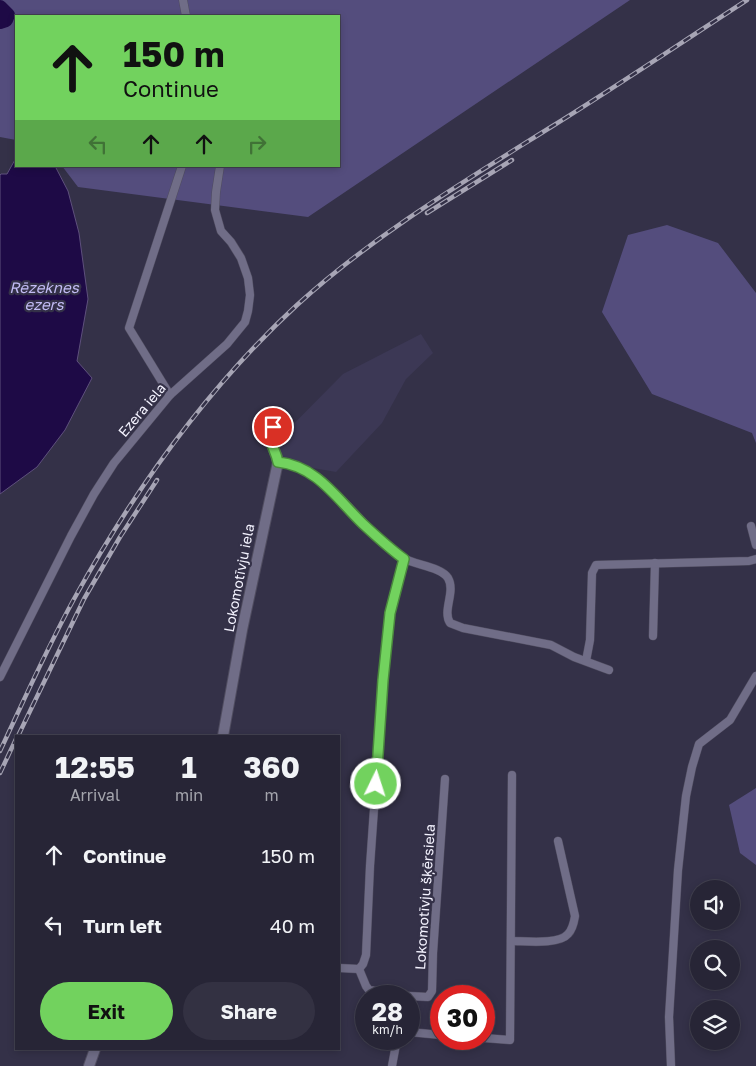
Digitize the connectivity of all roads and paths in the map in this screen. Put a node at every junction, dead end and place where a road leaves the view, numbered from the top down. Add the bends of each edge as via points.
1 (182, 0) edge
2 (186, 15) edge
3 (182, 167) edge
4 (220, 167) edge
5 (170, 394) junction
6 (273, 427) dead end
7 (278, 462) junction
8 (750, 526) dead end
9 (756, 545) edge
10 (404, 559) junction
11 (756, 559) edge
12 (655, 563) junction
13 (653, 636) dead end
14 (586, 661) junction
15 (610, 670) dead end
16 (756, 676) edge
17 (0, 677) edge
18 (223, 735) edge
19 (512, 775) dead end
20 (445, 779) dead end
21 (558, 841) dead end
22 (511, 941) junction
23 (340, 968) edge
24 (359, 968) junction
25 (367, 985) edge
26 (420, 997) edge
27 (495, 1039) edge
28 (95, 1050) edge
29 (395, 1050) edge
30 (89, 1066) edge
31 (392, 1066) edge
32 (671, 1066) edge

1 - 2 street
3 - 5 street via 129,328
4 - 5 street, Ezera iela via 215,210 220,231 241,258 248,278 248,311 228,344
5 - 17 street, Ezera iela via 114,463 94,494
6 - 7 street via 270,442
7 - 10 street via 294,465 320,480 384,544
7 - 18 street, Lokomotīvju iela
8 - 9 street
10 - 14 street via 439,571 448,578 447,617 450,623 551,645
10 - 24 street via 391,608 383,680 366,956
11 - 12 street
12 - 13 street
12 - 14 street via 594,567
14 - 15 street
16 - 32 street via 730,720 699,744 692,767 678,870 669,1017
19 - 22 street
20 - 26 street, Lokomotīvju šķērsiela via 432,990 428,997
21 - 22 street via 575,916 568,936 557,941
22 - 27 street via 510,1040
23 - 24 street
24 - 25 street, Lokomotīvju šķērsiela
28 - 30 street
29 - 31 street

